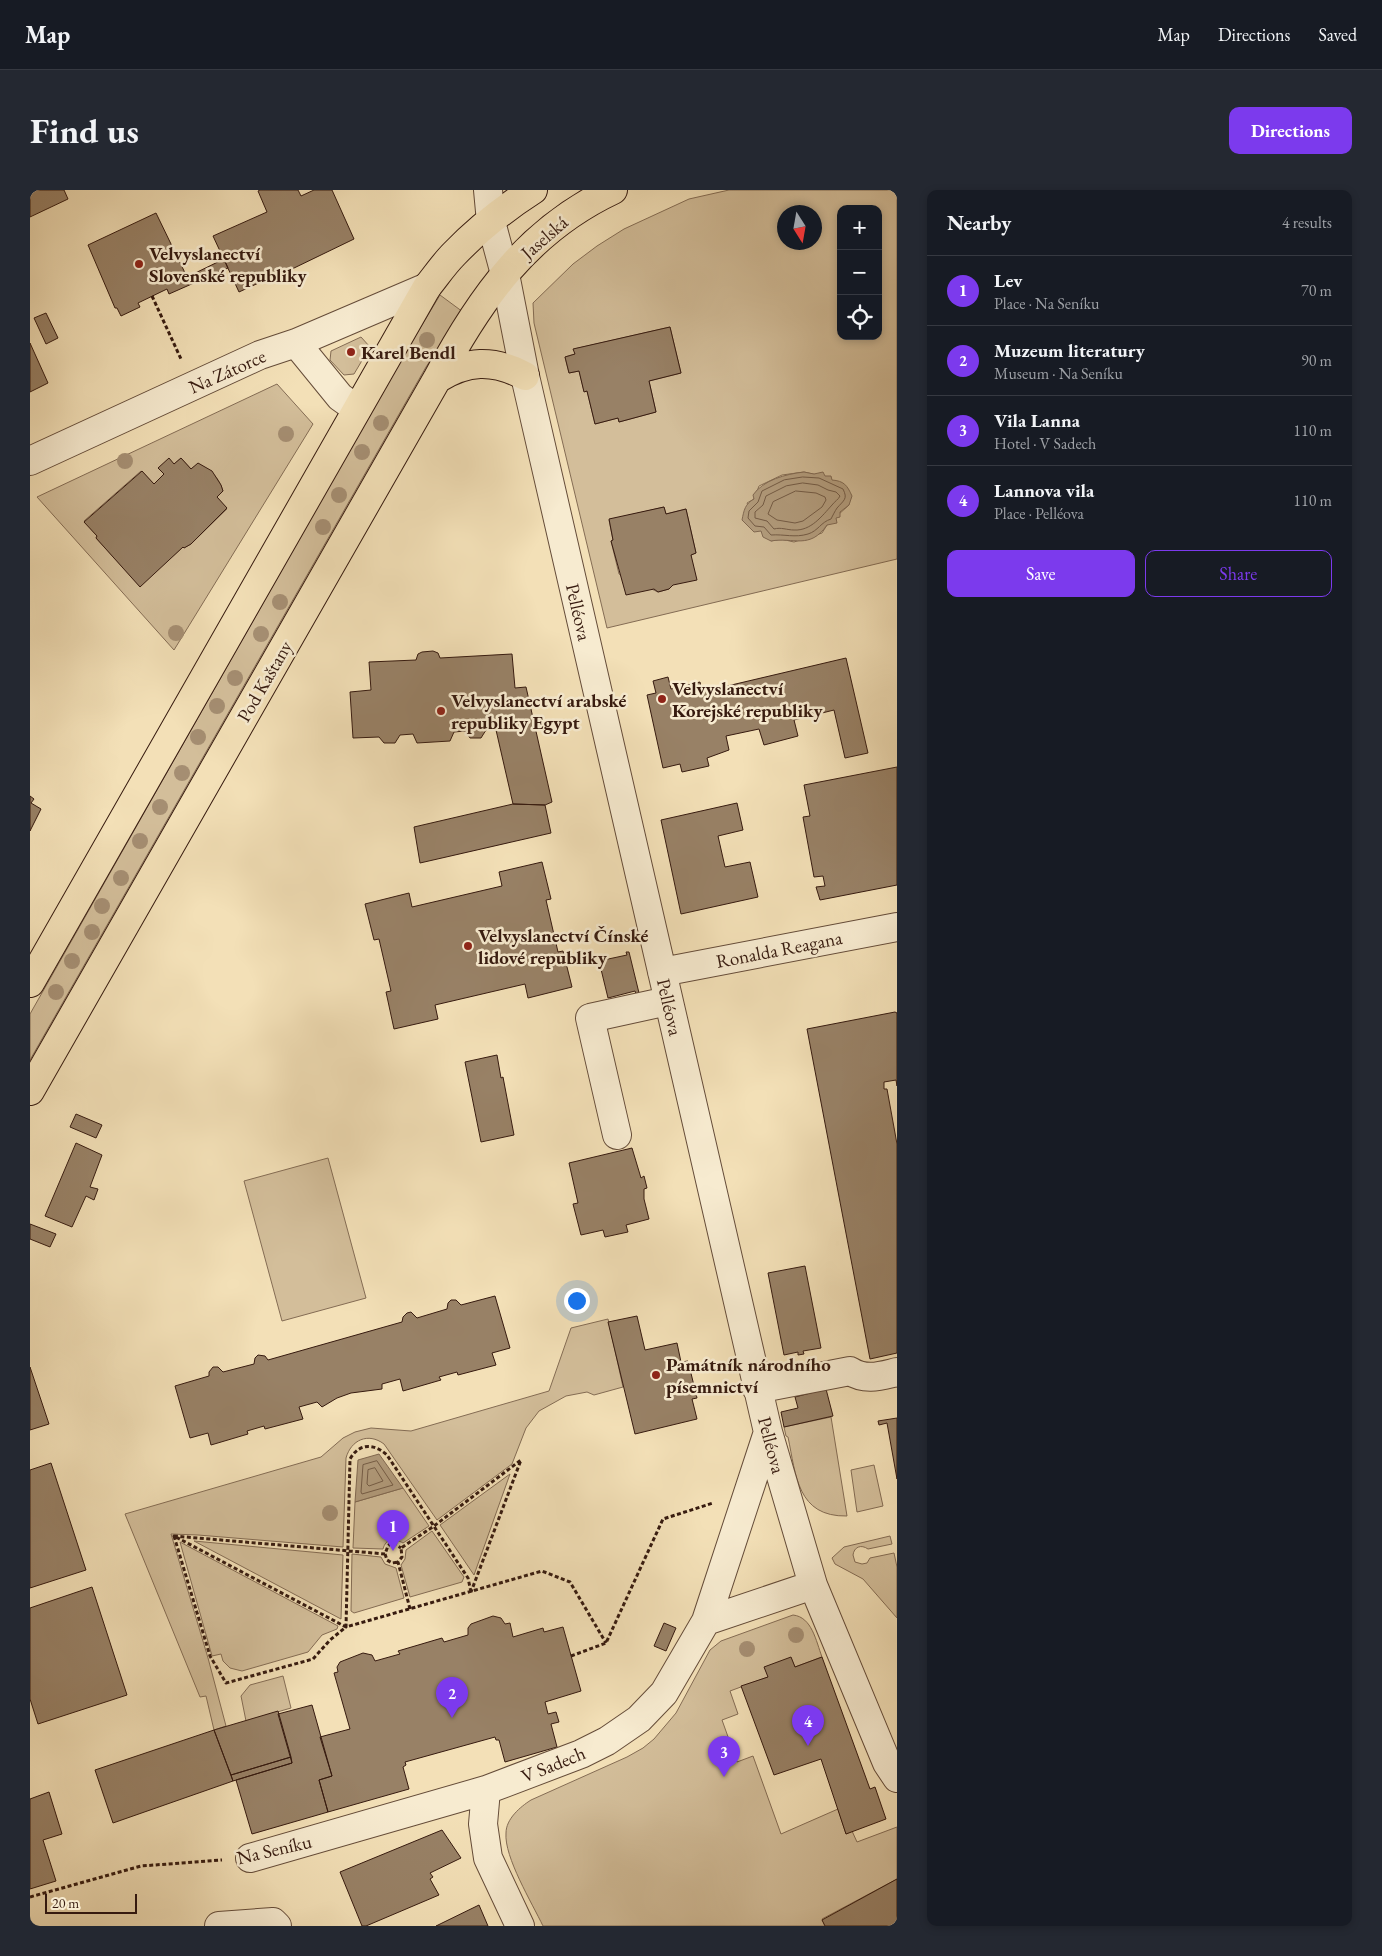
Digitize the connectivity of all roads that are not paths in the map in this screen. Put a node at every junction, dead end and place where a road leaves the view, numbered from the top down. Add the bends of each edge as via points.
1 (488, 190) edge
2 (533, 190) edge
3 (613, 190) edge
4 (491, 222) junction
5 (505, 274) junction
6 (426, 287) junction
7 (296, 343) junction
8 (525, 376) junction
9 (437, 379) junction
10 (357, 409) junction
11 (30, 461) edge
12 (897, 927) edge
13 (662, 972) junction
14 (30, 983) edge
15 (668, 1001) junction
16 (30, 1091) edge
17 (617, 1135) dead end
18 (897, 1372) edge
19 (757, 1389) junction
20 (768, 1432) junction
21 (813, 1585) junction
22 (706, 1621) junction
23 (897, 1778) edge
24 (486, 1790) junction
25 (250, 1858) road end
26 (219, 1926) edge
27 (277, 1926) edge
28 (520, 1926) edge

1 - 4 street, Pelléova
2 - 4 main road
3 - 5 main road, Jaselská via 593,199 553,226
4 - 5 street, Pelléova
4 - 6 main road via 454,254
5 - 8 street, Pelléova
5 - 9 main road, Pod Kaštany via 479,306
6 - 7 street, Na Zátorce
6 - 10 main road
7 - 10 street via 340,397
7 - 11 street, Na Zátorce via 260,355
8 - 9 main road via 496,364 481,364 450,371
8 - 13 street, Pelléova
9 - 16 main road, Pod Kaštany
10 - 14 main road
12 - 13 street, Ronalda Reagana
13 - 15 street, Pelléova
15 - 17 street via 590,1018
15 - 19 street, Pelléova
18 - 19 street via 868,1378 850,1371
19 - 20 street, Pelléova
20 - 21 street, Pelléova
20 - 22 street, V Sadech
21 - 22 street
21 - 23 street, Pelléova via 887,1764
22 - 24 street, V Sadech via 664,1693 639,1719 581,1754
24 - 25 street, Na Seníku
24 - 28 street via 483,1824 488,1858
26 - 27 street via 273,1922

